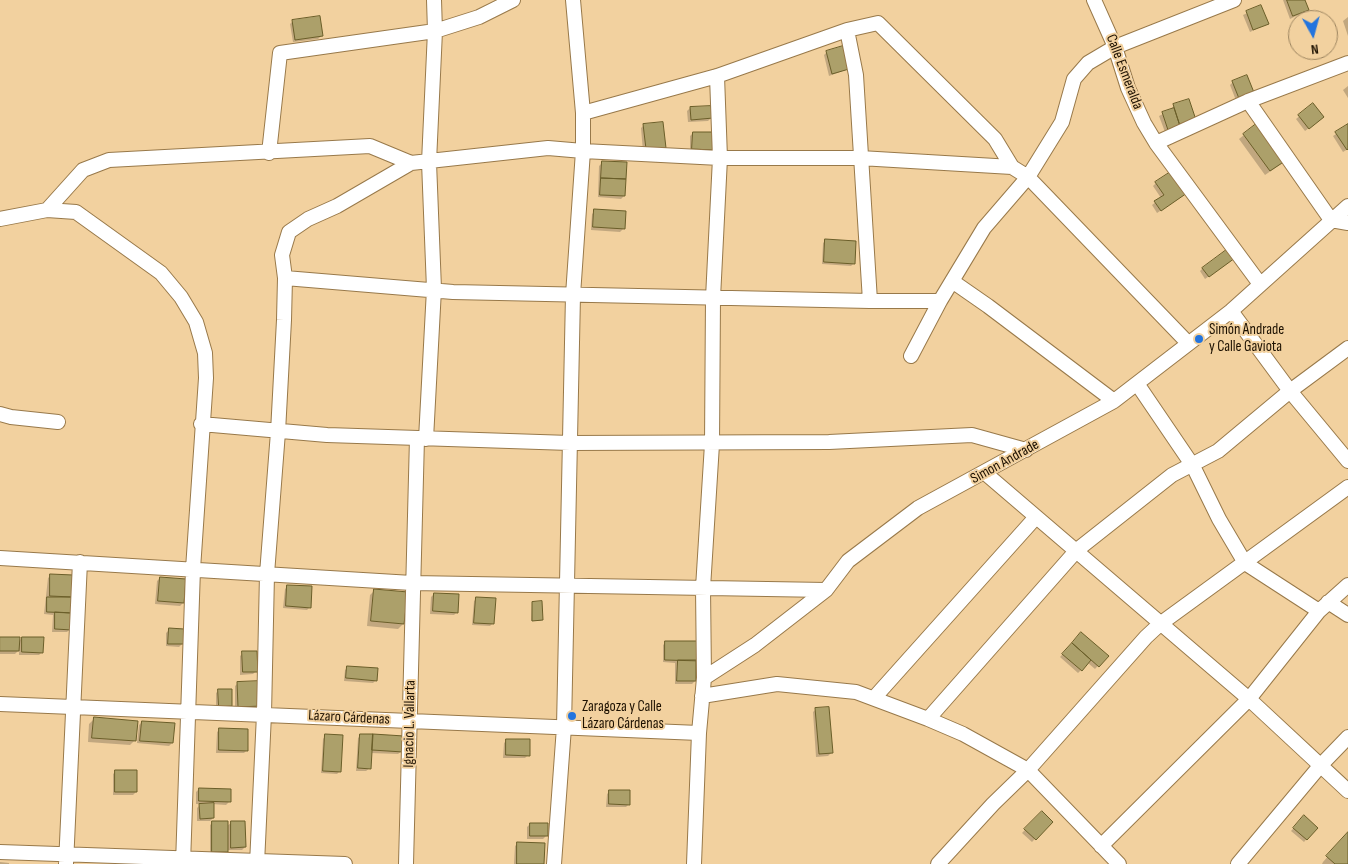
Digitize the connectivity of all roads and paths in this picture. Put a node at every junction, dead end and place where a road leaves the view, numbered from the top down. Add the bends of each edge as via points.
1 (434, 0) edge
2 (513, 0) edge
3 (572, 0) edge
4 (1094, 0) edge
5 (1234, 0) edge
6 (847, 30) junction
7 (435, 31) junction
8 (1115, 46) junction
9 (1348, 63) edge
10 (717, 76) junction
11 (1248, 101) junction
12 (583, 113) junction
13 (1156, 143) junction
14 (583, 151) junction
15 (269, 153) junction
16 (720, 158) junction
17 (860, 158) junction
18 (429, 162) junction
19 (411, 163) junction
20 (1012, 167) junction
21 (1028, 177) junction
22 (1348, 206) edge
23 (47, 210) junction
24 (0, 219) edge
25 (1331, 220) junction
26 (1348, 223) edge
27 (285, 278) junction
28 (952, 281) junction
29 (1260, 284) junction
30 (434, 289) junction
31 (573, 295) junction
32 (713, 298) junction
33 (940, 301) junction
34 (870, 302) junction
35 (1231, 311) junction
36 (1188, 343) junction
37 (1348, 348) edge
38 (910, 356) dead end
39 (1138, 385) junction
40 (1290, 391) junction
41 (1114, 401) junction
42 (0, 414) edge
43 (58, 422) dead end
44 (202, 424) junction
45 (278, 432) junction
46 (422, 439) junction
47 (570, 443) junction
48 (712, 444) junction
49 (1026, 450) junction
50 (1348, 462) edge
51 (1193, 466) junction
52 (985, 473) junction
53 (1348, 487) edge
54 (1036, 517) junction
55 (1077, 550) junction
56 (0, 558) edge
57 (80, 562) junction
58 (1246, 562) junction
59 (193, 569) junction
60 (267, 574) junction
61 (412, 583) junction
62 (1348, 585) edge
63 (568, 586) junction
64 (703, 588) junction
65 (826, 590) junction
66 (1324, 607) junction
67 (1348, 615) edge
68 (1160, 624) junction
69 (704, 678) junction
70 (702, 696) junction
71 (874, 698) junction
72 (1249, 699) junction
73 (0, 704) edge
74 (74, 707) junction
75 (189, 713) junction
76 (264, 714) junction
77 (928, 719) junction
78 (411, 720) junction
79 (564, 727) junction
80 (699, 733) junction
81 (1348, 737) edge
82 (1320, 766) junction
83 (1028, 770) junction
84 (1348, 791) edge
85 (1101, 846) junction
86 (0, 852) edge
87 (66, 859) edge
88 (183, 862) edge
89 (257, 863) edge
90 (345, 864) edge
91 (406, 864) edge
92 (554, 864) edge
93 (694, 864) edge
94 (938, 864) edge
95 (1119, 864) edge
96 (1238, 864) edge

1 - 7 street, Ignacio L. Vallarta
2 - 7 street via 479,18
3 - 12 street
4 - 8 street, Calle Esmeralda
5 - 8 street
6 - 10 street
6 - 17 street via 856,75
6 - 20 street via 878,23 995,138
7 - 15 street via 280,52
7 - 18 street, Ignacio L. Vallarta
8 - 13 street, Calle Esmeralda via 1128,88
8 - 21 street via 1088,62 1074,79 1062,122
9 - 11 street
10 - 12 street
10 - 16 street
11 - 13 street
11 - 25 street
12 - 14 street
13 - 29 street, Calle Esmeralda
14 - 16 street
14 - 18 street via 548,148
14 - 31 street
15 - 19 street via 370,146
15 - 23 street via 109,160 83,170
16 - 17 street
16 - 32 street
17 - 20 street
17 - 34 street
18 - 19 street
18 - 30 street, Ignacio L. Vallarta
19 - 27 street via 290,232 282,255
20 - 21 street
21 - 28 street via 984,228
21 - 36 street
22 - 25 street, Simon Andrade
23 - 24 street
23 - 44 street via 76,212 161,273 181,298 196,322 205,353
25 - 26 street
25 - 29 street, Simon Andrade
27 - 30 street
27 - 45 street
28 - 33 street
28 - 41 street
29 - 35 street, Simon Andrade
30 - 31 street
30 - 46 street, Ignacio L. Vallarta
31 - 32 street
31 - 47 street
32 - 34 street
32 - 48 street
33 - 34 street
33 - 38 street
35 - 36 street, Simon Andrade
35 - 40 street
36 - 39 street, Simon Andrade
37 - 40 street
39 - 41 street, Simon Andrade
39 - 51 street
40 - 50 street
40 - 51 street via 1218,451
41 - 49 street, Simon Andrade
42 - 43 street
44 - 45 street
44 - 59 street
45 - 46 street
45 - 60 street
46 - 47 street
46 - 61 street, Ignacio L. Vallarta
47 - 48 street
47 - 63 street
48 - 49 street via 972,435
48 - 64 street
49 - 52 street, Simon Andrade
51 - 55 street via 1172,476
51 - 58 street via 1219,519
52 - 54 street
52 - 65 street, Simon Andrade via 918,508 848,561
53 - 58 street
54 - 55 street
54 - 71 street
55 - 68 street
55 - 77 street
56 - 57 street
57 - 59 street
57 - 74 street
58 - 66 street
58 - 68 street
59 - 60 street
59 - 75 street
60 - 61 street
60 - 76 street
61 - 63 street
61 - 78 street, Ignacio L. Vallarta
62 - 66 street
63 - 64 street
63 - 79 street
64 - 65 street
64 - 69 street
65 - 69 street, Simon Andrade via 755,645
66 - 67 street
66 - 72 street
68 - 72 street
68 - 83 street
69 - 70 street
70 - 71 street via 777,684 856,692
70 - 80 street
71 - 77 street
72 - 82 street
72 - 85 street
73 - 74 street, Lázaro Cárdenas
74 - 75 street, Lázaro Cárdenas
74 - 87 street
75 - 76 street, Lázaro Cárdenas
75 - 88 street
76 - 78 street, Lázaro Cárdenas
76 - 89 street
77 - 83 street via 963,734
78 - 79 street, Lázaro Cárdenas
78 - 91 street, Ignacio L. Vallarta
79 - 80 street, Lázaro Cárdenas
79 - 92 street
80 - 93 street
81 - 82 street
82 - 84 street
82 - 96 street
83 - 85 street
83 - 94 street
85 - 95 street
86 - 87 street
87 - 88 street
88 - 89 street
89 - 90 street

